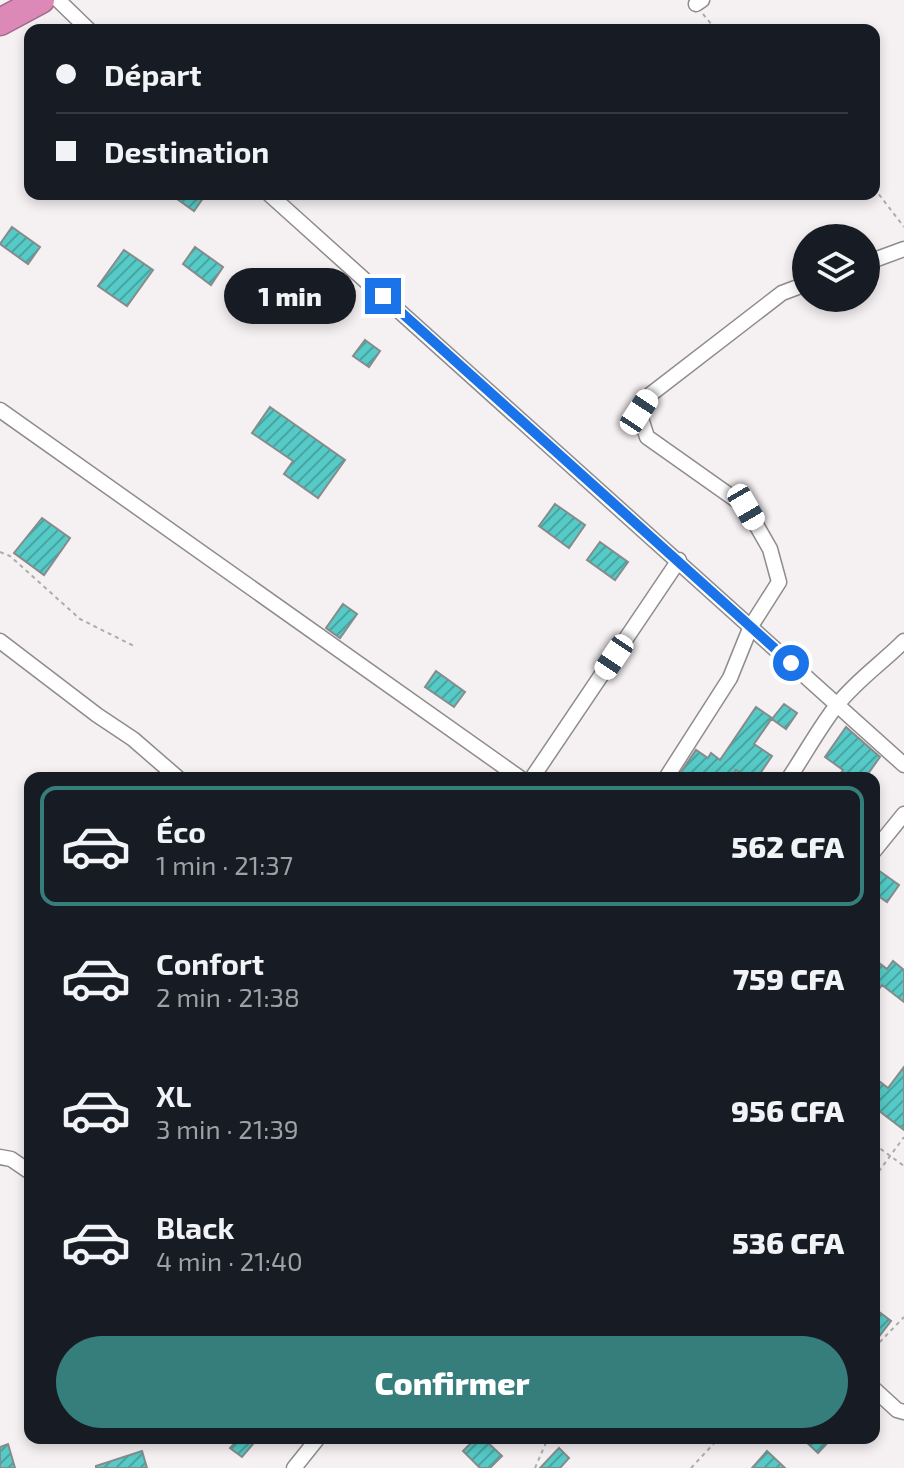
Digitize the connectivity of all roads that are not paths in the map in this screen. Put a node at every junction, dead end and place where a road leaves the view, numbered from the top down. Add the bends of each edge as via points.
1 (41, 0) edge
2 (58, 0) edge
3 (0, 22) edge
4 (83, 24) edge
5 (276, 200) edge
6 (904, 249) edge
7 (880, 258) edge
8 (792, 289) edge
9 (0, 410) edge
10 (679, 560) junction
11 (751, 626) junction
12 (0, 641) edge
13 (904, 641) edge
14 (837, 705) junction
15 (904, 765) edge
16 (171, 772) edge
17 (512, 772) edge
18 (536, 772) edge
19 (670, 772) edge
20 (793, 772) edge
21 (904, 814) edge
22 (880, 844) edge
23 (0, 1157) edge
24 (24, 1168) edge
25 (880, 1394) edge
26 (904, 1412) edge
27 (313, 1444) edge
28 (294, 1468) edge

1 - 3 highway
2 - 4 street
5 - 10 street
6 - 7 street
8 - 11 street via 651,394 639,412 647,437 746,507 770,549 779,582
9 - 17 street
10 - 11 street
10 - 18 street
11 - 14 street
11 - 19 street via 730,678
12 - 16 street
13 - 14 street
14 - 15 street
14 - 20 street
21 - 22 street
23 - 24 street
25 - 26 street
27 - 28 street

